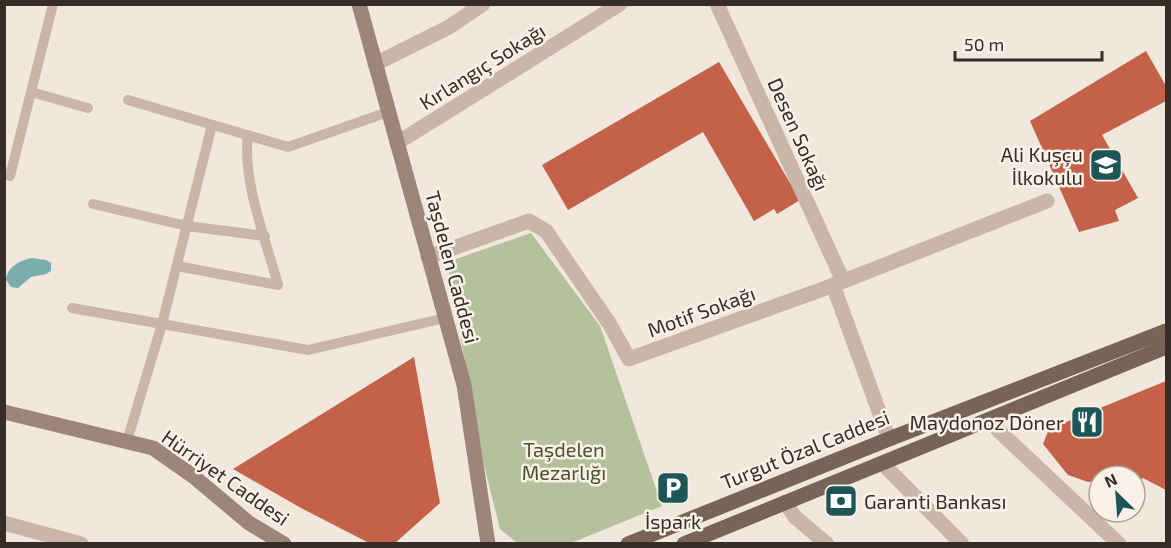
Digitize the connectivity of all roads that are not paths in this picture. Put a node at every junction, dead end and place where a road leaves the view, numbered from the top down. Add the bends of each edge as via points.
1 (54, 4) edge
2 (359, 4) edge
3 (483, 4) edge
4 (620, 4) edge
5 (717, 4) edge
6 (375, 64) junction
7 (31, 92) junction
8 (128, 100) dead end
9 (88, 108) dead end
10 (388, 112) junction
11 (212, 124) junction
12 (249, 135) junction
13 (397, 143) junction
14 (4, 174) edge
15 (1047, 201) dead end
16 (93, 204) dead end
17 (187, 226) junction
18 (265, 236) junction
19 (428, 257) junction
20 (177, 266) junction
21 (838, 283) junction
22 (72, 308) dead end
23 (445, 318) junction
24 (162, 324) junction
25 (1167, 331) edge
26 (1167, 347) edge
27 (4, 412) edge
28 (991, 419) junction
29 (889, 438) junction
30 (127, 441) junction
31 (882, 463) junction
32 (785, 502) junction
33 (4, 524) edge
34 (81, 543) edge
35 (284, 543) edge
36 (488, 543) edge
37 (628, 543) edge
38 (684, 543) edge
39 (827, 543) edge
40 (962, 543) edge
41 (1119, 543) edge

1 - 7 lane
2 - 6 street, Taşdelen Caddesi
3 - 6 street via 449,27
4 - 13 street, Kırlangıç Sokağı
5 - 21 street, Desen Sokağı
6 - 10 street, Taşdelen Caddesi
7 - 9 lane
7 - 14 lane via 10,176
8 - 11 lane
10 - 12 lane via 288,147
10 - 13 street, Taşdelen Caddesi
11 - 12 lane
11 - 17 lane
12 - 18 lane via 248,172
13 - 19 street, Taşdelen Caddesi
15 - 21 street, Motif Sokağı
16 - 17 lane
17 - 18 lane
17 - 20 lane
18 - 20 lane via 278,285
19 - 21 street, Motif Sokağı via 529,221 546,231 609,323 628,359
19 - 23 street, Taşdelen Caddesi
20 - 24 lane
21 - 29 street, Desen Sokağı
22 - 24 lane
23 - 24 lane via 308,350
23 - 36 street, Taşdelen Caddesi via 464,385
24 - 30 lane
25 - 29 main road, Turgut Özal Caddesi
26 - 28 main road
27 - 30 street, Hürriyet Caddesi
28 - 31 main road
28 - 41 street via 999,431
29 - 37 main road, Turgut Özal Caddesi
30 - 35 street, Hürriyet Caddesi via 153,448 194,476 249,523
31 - 32 main road
31 - 40 street
32 - 38 main road
32 - 39 street via 795,517
33 - 34 street

